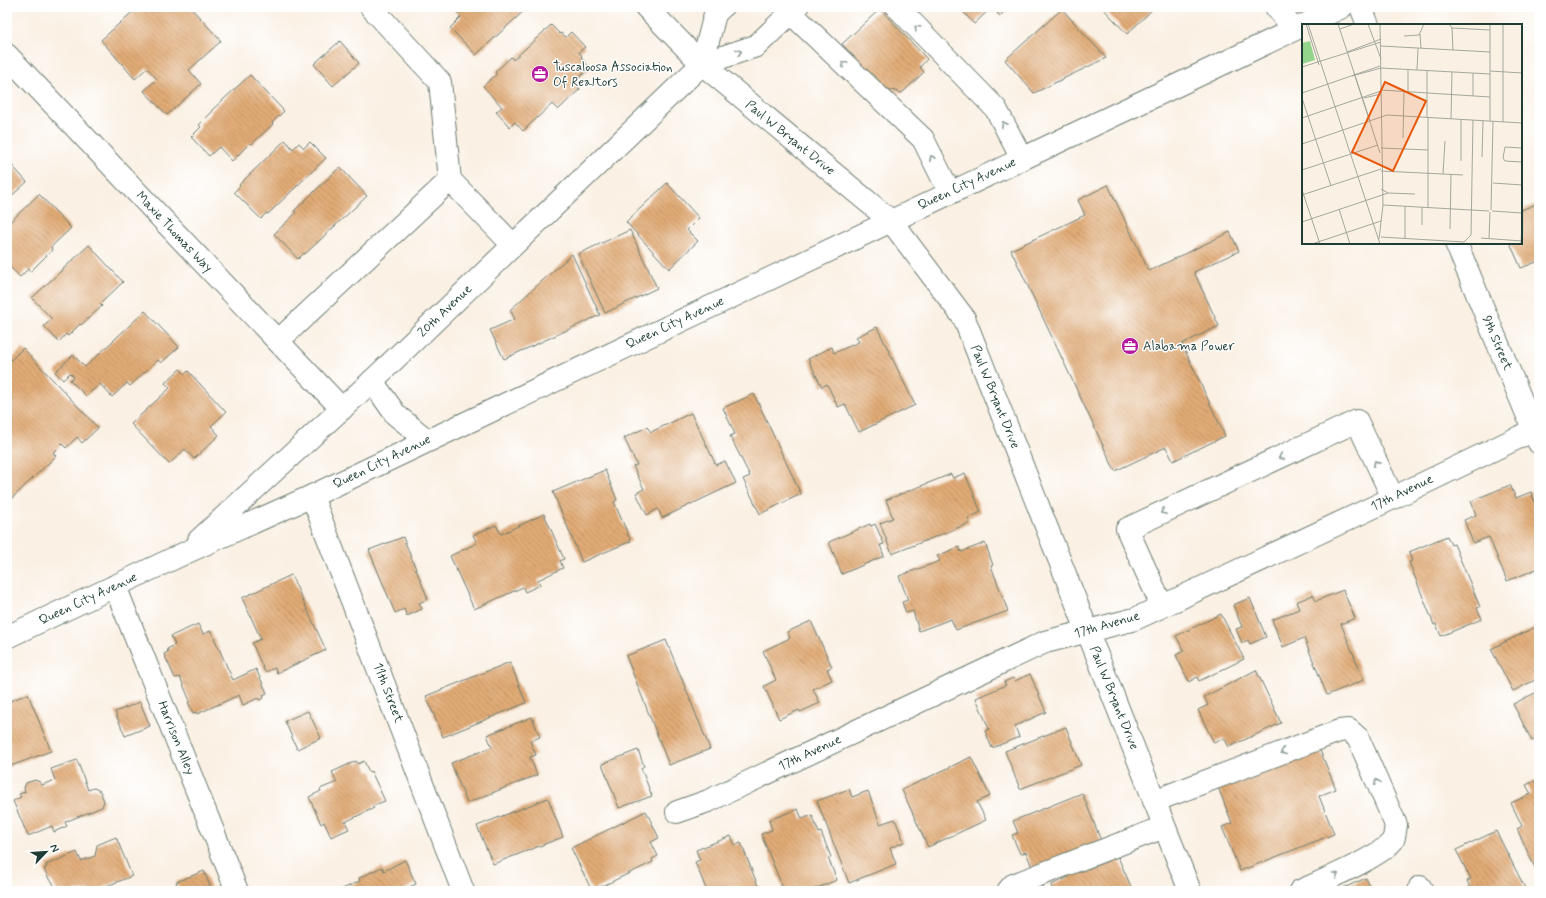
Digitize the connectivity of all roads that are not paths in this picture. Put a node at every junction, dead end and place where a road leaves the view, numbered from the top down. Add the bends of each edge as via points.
1 (371, 7) edge
2 (646, 7) edge
3 (722, 7) edge
4 (897, 7) edge
5 (1276, 7) edge
6 (1342, 7) edge
7 (1361, 7) edge
8 (794, 10) edge
9 (1304, 24) edge
10 (1368, 24) edge
11 (1302, 25) edge
12 (1293, 29) junction
13 (7, 55) edge
14 (702, 64) junction
15 (1022, 158) junction
16 (450, 180) junction
17 (950, 193) junction
18 (891, 221) junction
19 (1456, 244) edge
20 (513, 245) junction
21 (278, 341) junction
22 (372, 381) junction
23 (342, 409) junction
24 (1536, 436) edge
25 (427, 440) junction
26 (312, 496) junction
27 (1393, 498) junction
28 (185, 553) junction
29 (115, 586) junction
30 (1162, 606) junction
31 (1087, 632) junction
32 (7, 637) edge
33 (1154, 801) junction
34 (677, 812) dead end
35 (1164, 827) junction
36 (1184, 889) edge
37 (236, 891) edge
38 (463, 891) edge
39 (1008, 891) edge
40 (1300, 891) edge

1 - 16 street via 440,82
2 - 14 street, Paul W Bryant Drive
3 - 14 street via 715,14
15 -> 4 street via 996,109
5 - 12 street
6 - 9 street, Queen City Avenue
7 - 10 street
14 -> 8 street, 20th Avenue via 756,46
17 -> 8 street via 923,139
11 - 12 street, Queen City Avenue
12 - 15 street, Queen City Avenue
13 - 21 street, Maxie Thomas Way
14 - 18 street, Paul W Bryant Drive
14 - 20 street, 20th Avenue
15 - 17 street, Queen City Avenue
16 - 20 street
16 - 21 street
17 - 18 street, Queen City Avenue
18 - 25 street, Queen City Avenue
18 - 31 street, Paul W Bryant Drive via 964,318
19 - 24 street, 9th Street
20 - 22 street, 20th Avenue
21 - 23 street, Maxie Thomas Way
22 - 23 street, 20th Avenue
22 - 25 street via 396,415
23 - 28 street, 20th Avenue
24 - 27 street, 17th Avenue
25 - 26 street, Queen City Avenue
26 - 28 street, Queen City Avenue
26 - 38 street, 11th Street
27 - 30 street, 17th Avenue
27 -> 30 street via 1357,421 1134,525 1127,529
28 - 29 street, Queen City Avenue
29 - 32 street, Queen City Avenue
29 - 37 street, Harrison Alley
30 - 31 street, 17th Avenue via 1135,619
31 - 33 street, Paul W Bryant Drive
31 - 34 street, 17th Avenue via 1045,642 708,801
33 - 35 street, Paul W Bryant Drive
40 -> 33 street via 1383,850 1393,839 1396,825 1358,738 1349,730 1338,731
35 - 36 street, Paul W Bryant Drive
35 - 39 street via 1013,885

